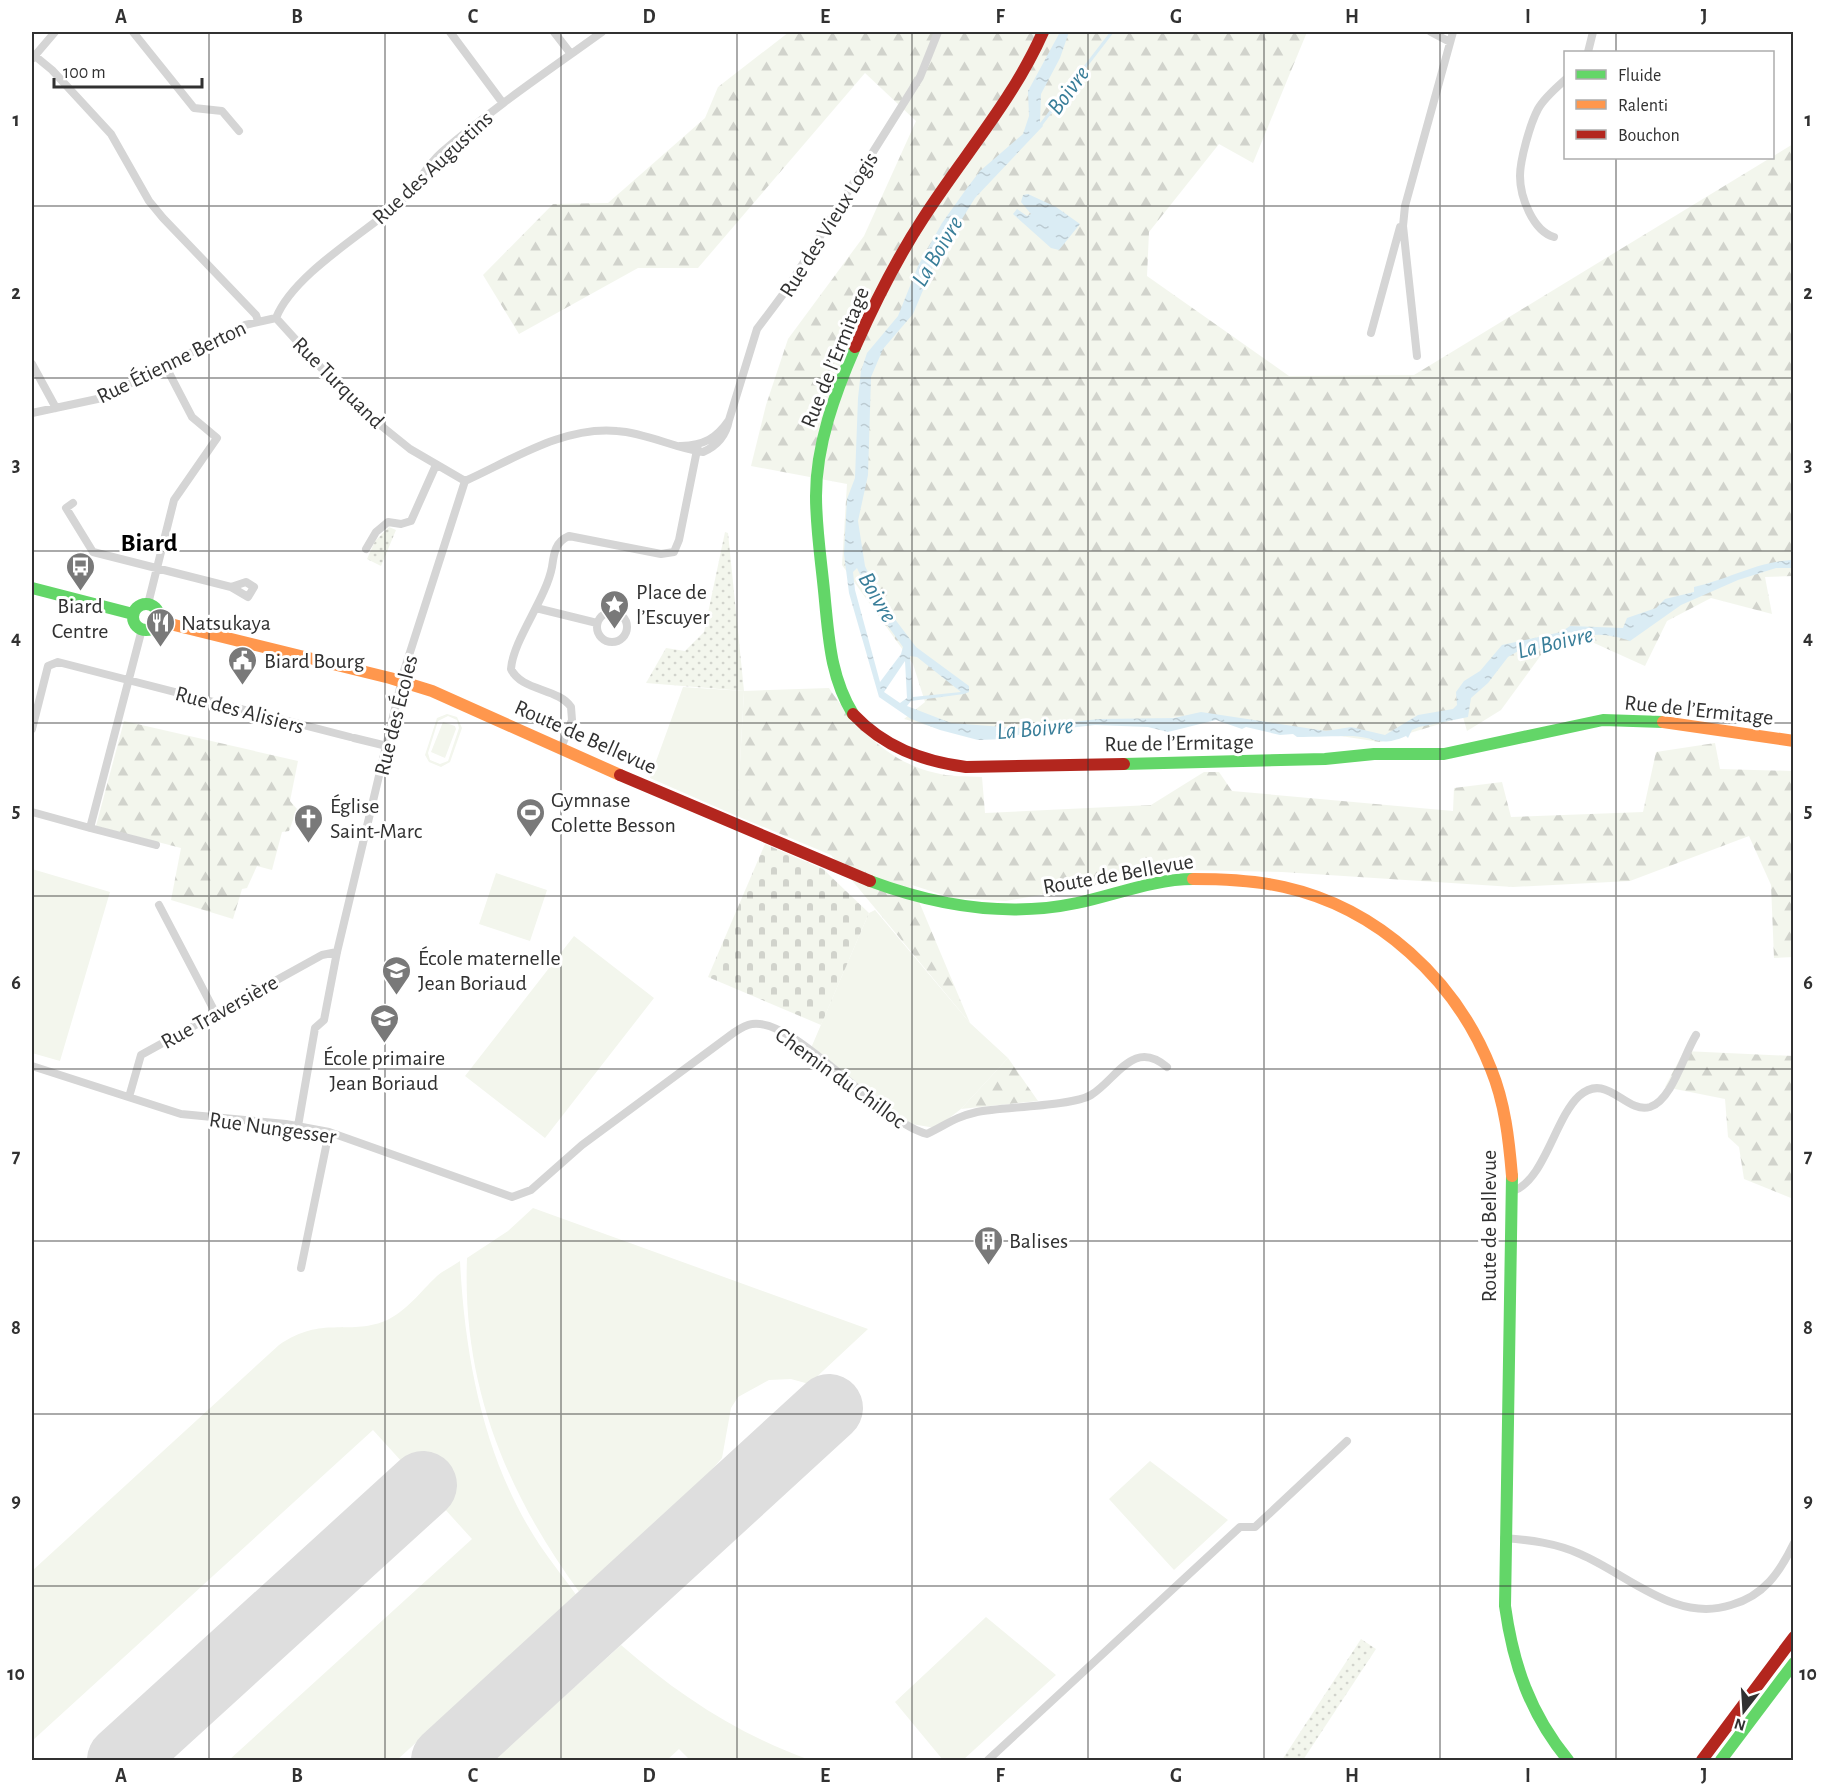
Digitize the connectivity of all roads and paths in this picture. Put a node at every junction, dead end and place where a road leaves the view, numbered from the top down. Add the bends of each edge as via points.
1 (55, 32) edge
2 (133, 32) edge
3 (450, 32) edge
4 (555, 32) edge
5 (602, 32) edge
6 (938, 32) edge
7 (1043, 32) edge
8 (1431, 32) edge
9 (1453, 32) edge
10 (1593, 32) edge
11 (1450, 42) junction
12 (1588, 51) edge
13 (571, 54) junction
14 (33, 58) edge
15 (1564, 80) edge
16 (502, 102) junction
17 (239, 131) dead end
18 (1405, 206) junction
19 (1554, 237) dead end
20 (276, 318) junction
21 (258, 321) junction
22 (1371, 333) dead end
23 (1417, 356) dead end
24 (32, 363) edge
25 (166, 367) junction
26 (56, 408) junction
27 (32, 413) edge
28 (698, 448) junction
29 (436, 465) junction
30 (465, 481) junction
31 (73, 503) dead end
32 (366, 549) dead end
33 (157, 569) junction
34 (231, 587) dead end
35 (32, 588) edge
36 (148, 604) junction
37 (536, 608) junction
38 (133, 614) junction
39 (158, 621) junction
40 (597, 623) dead end
41 (142, 629) junction
42 (130, 680) junction
43 (402, 681) junction
44 (32, 729) edge
45 (1794, 741) edge
46 (387, 746) junction
47 (561, 748) junction
48 (32, 812) edge
49 (90, 828) junction
50 (156, 846) dead end
51 (159, 905) dead end
52 (337, 952) junction
53 (215, 1012) junction
54 (1696, 1035) dead end
55 (32, 1066) edge
56 (1167, 1067) dead end
57 (129, 1097) junction
58 (298, 1126) junction
59 (329, 1132) junction
60 (1513, 1191) junction
61 (512, 1197) joint
62 (302, 1268) dead end
63 (1347, 1441) dead end
64 (1504, 1538) junction
65 (1794, 1543) edge
66 (1794, 1637) edge
67 (1794, 1663) edge
68 (988, 1761) edge
69 (1568, 1761) edge
70 (1702, 1761) edge
71 (1721, 1761) edge

1 - 14 street
2 - 17 street via 195,108 222,111
3 - 16 street
4 - 13 street
5 - 13 street, Rue des Augustins
6 - 28 street, Rue des Vieux Logis via 920,77 787,289 757,329 723,437 711,449
7 - 45 main road, Rue de l’Ermitage via 1019,80 924,218 898,263 852,360 823,434 816,494 833,670 845,702 875,735 916,756 966,767 1444,754 1603,720 1656,721
8 - 11 street
9 - 11 street
10 - 12 street
11 - 18 street
13 - 16 street, Rue des Augustins
14 - 21 street via 52,70 111,134 149,201
15 - 19 street via 1538,110 1520,171 1521,188 1539,230
16 - 20 street, Rue des Augustins via 440,154 400,202 282,302
18 - 22 street
18 - 23 street via 1403,226
20 - 21 street, Rue Étienne Berton
20 - 29 street, Rue Turquand via 353,403
21 - 25 street, Rue Étienne Berton
24 - 26 street
25 - 26 street, Rue Étienne Berton via 102,398
25 - 33 street via 192,417 217,438 174,500
26 - 27 street, Rue Étienne Berton
28 - 30 street via 619,431 589,432 533,449
28 - 37 street via 674,552 661,554 569,536 561,539
29 - 30 street, Rue Turquand
29 - 32 street via 411,521 388,522
30 - 43 street, Rue des Écoles
31 - 33 street via 66,508 93,552
33 - 34 street
33 - 36 street
35 - 38 main road
36 - 38 main road via 137,607
36 - 39 main road via 155,609
37 - 40 street
37 - 47 street via 512,669 517,677 562,698 571,707 572,720
38 - 41 main road via 134,622
39 - 41 main road via 150,629
39 - 43 main road, Route de Bellevue
41 - 42 street
42 - 44 street, Rue des Alisiers via 58,662 48,666
42 - 46 street, Rue des Alisiers
42 - 49 street
43 - 46 street, Rue des Écoles
43 - 47 main road, Route de Bellevue
46 - 52 street, Rue des Écoles
47 - 60 main road, Route de Bellevue via 867,880 933,901 1023,910 1061,906 1187,879 1234,878 1278,884 1355,912 1390,934 1422,963 1445,989 1475,1035 1500,1096
48 - 49 street
49 - 50 street
51 - 53 street
52 - 53 street, Rue Traversière via 322,954
52 - 58 street, Rue des Écoles via 324,1020 315,1028
53 - 57 street, Rue Traversière via 141,1055
54 - 60 street via 1671,1085 1653,1106 1638,1107 1598,1088 1583,1092 1570,1107 1527,1185
55 - 57 street, Rue Nungesser
56 - 61 street, Chemin du Chilloc via 1157,1059 1140,1057 1091,1095 955,1117 927,1134 914,1131 885,1111 776,1027 753,1023 732,1034 582,1145 531,1190
57 - 58 street, Rue Nungesser via 181,1114
58 - 59 street, Rue Nungesser
59 - 61 street, Rue Nungesser
59 - 62 street
60 - 64 main road, Route de Bellevue
63 - 68 street via 1255,1527 1240,1527
64 - 65 street via 1566,1548 1674,1604 1706,1610 1740,1603 1757,1593 1779,1571
64 - 69 main road, Route de Bellevue via 1504,1606 1513,1658 1539,1722
66 - 70 main road
67 - 71 main road

